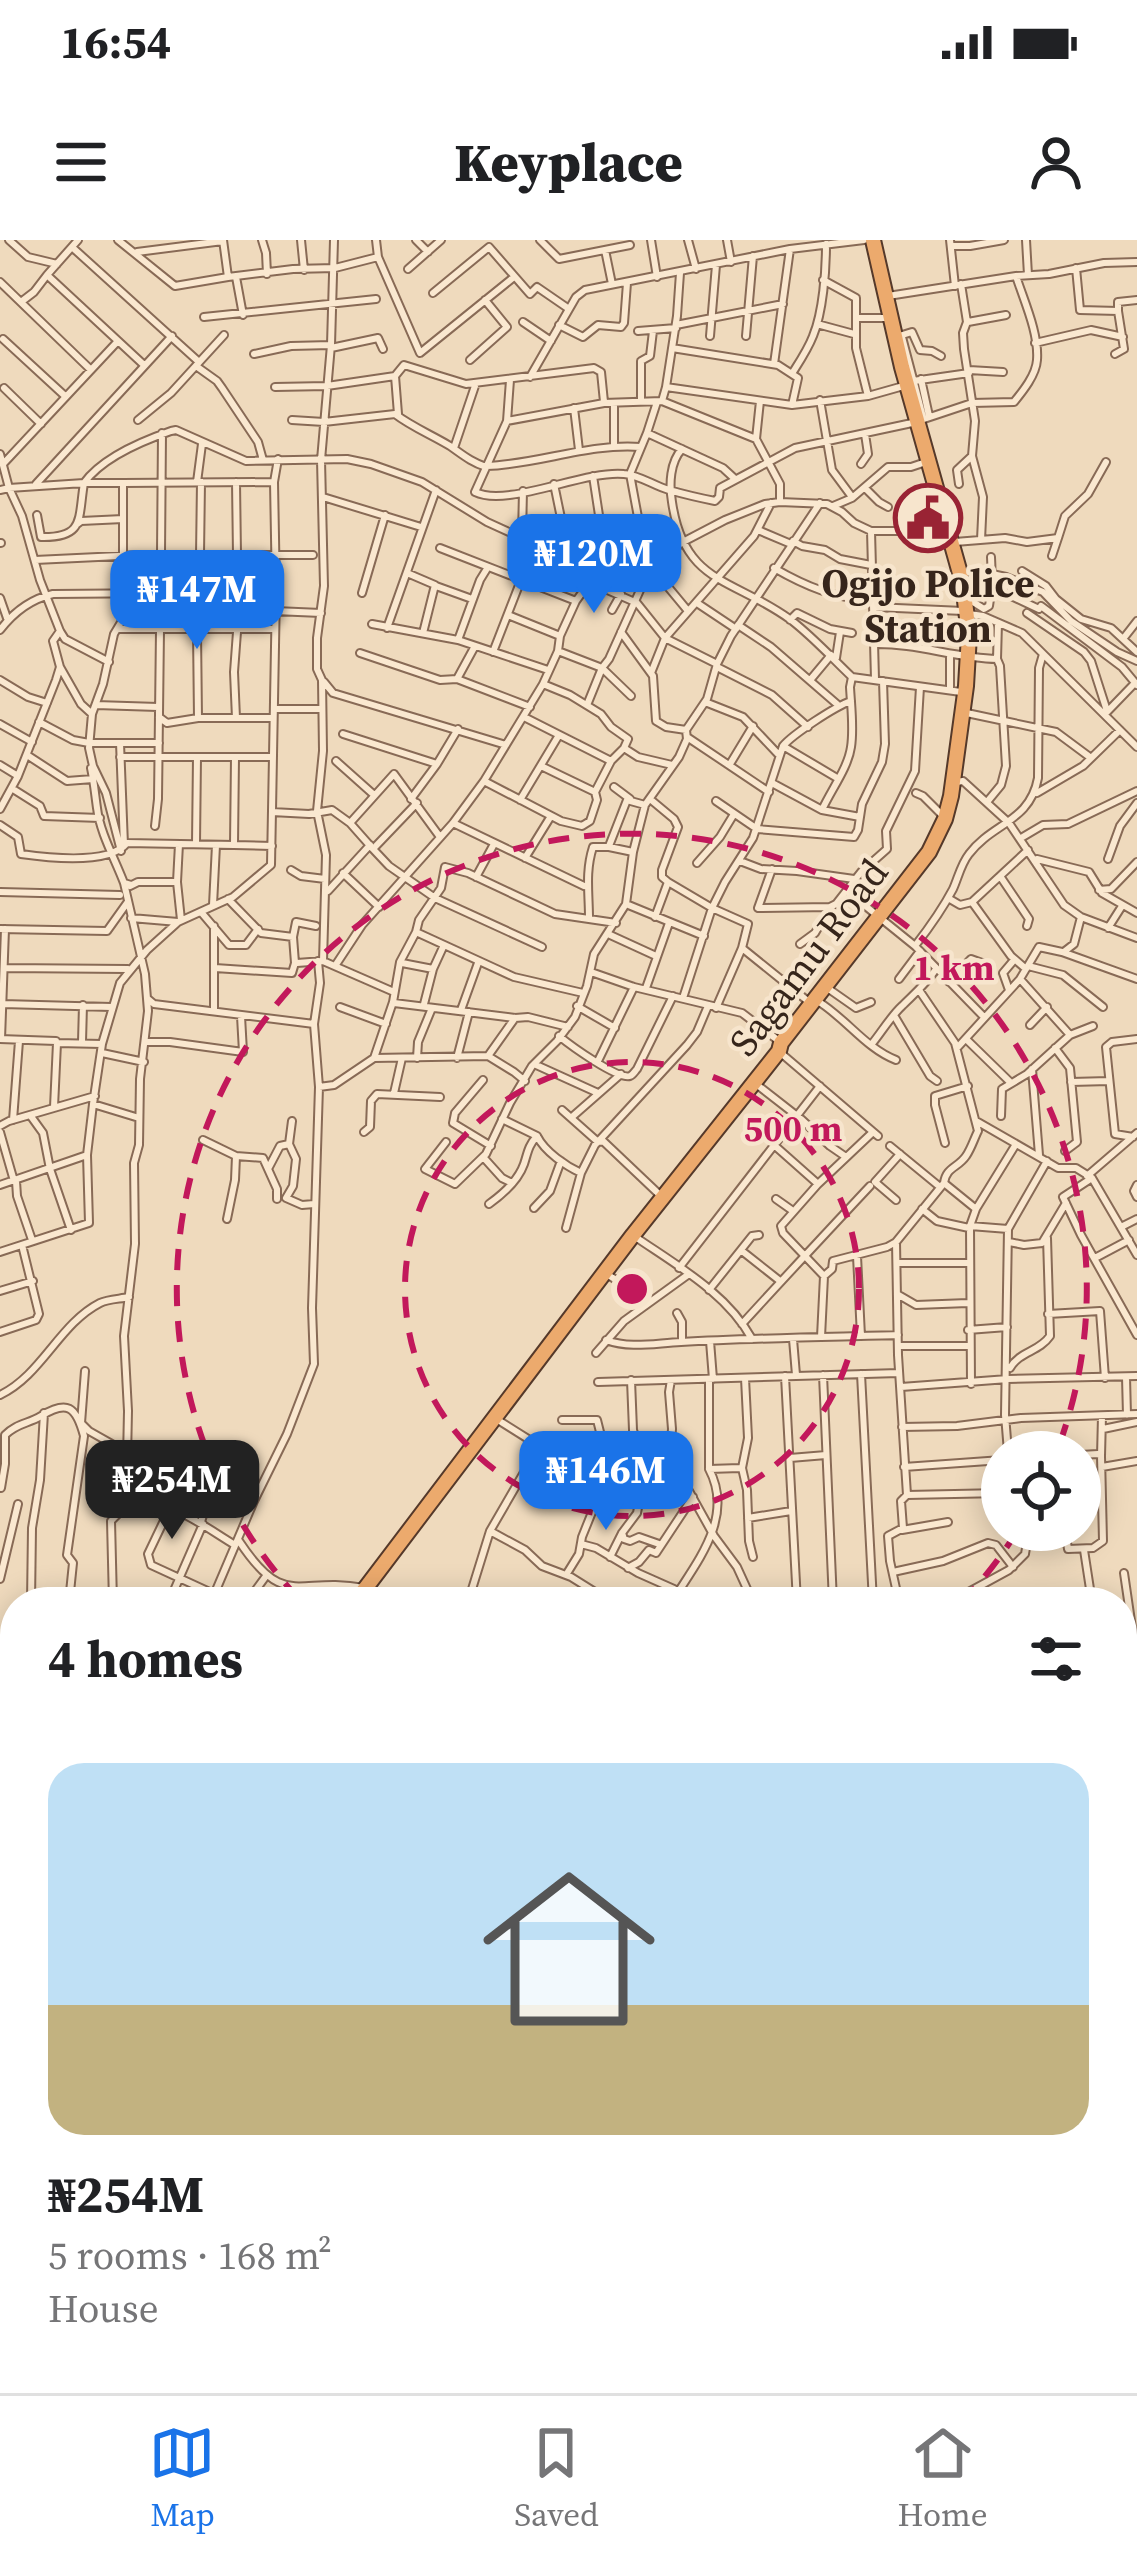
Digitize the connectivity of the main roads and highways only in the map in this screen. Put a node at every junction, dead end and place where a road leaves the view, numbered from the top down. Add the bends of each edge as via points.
1 (872, 240) edge
2 (366, 1587) edge

1 - 2 highway, Sagamu Road via 924,418 967,612 968,664 957,691 962,712 945,819 929,852

